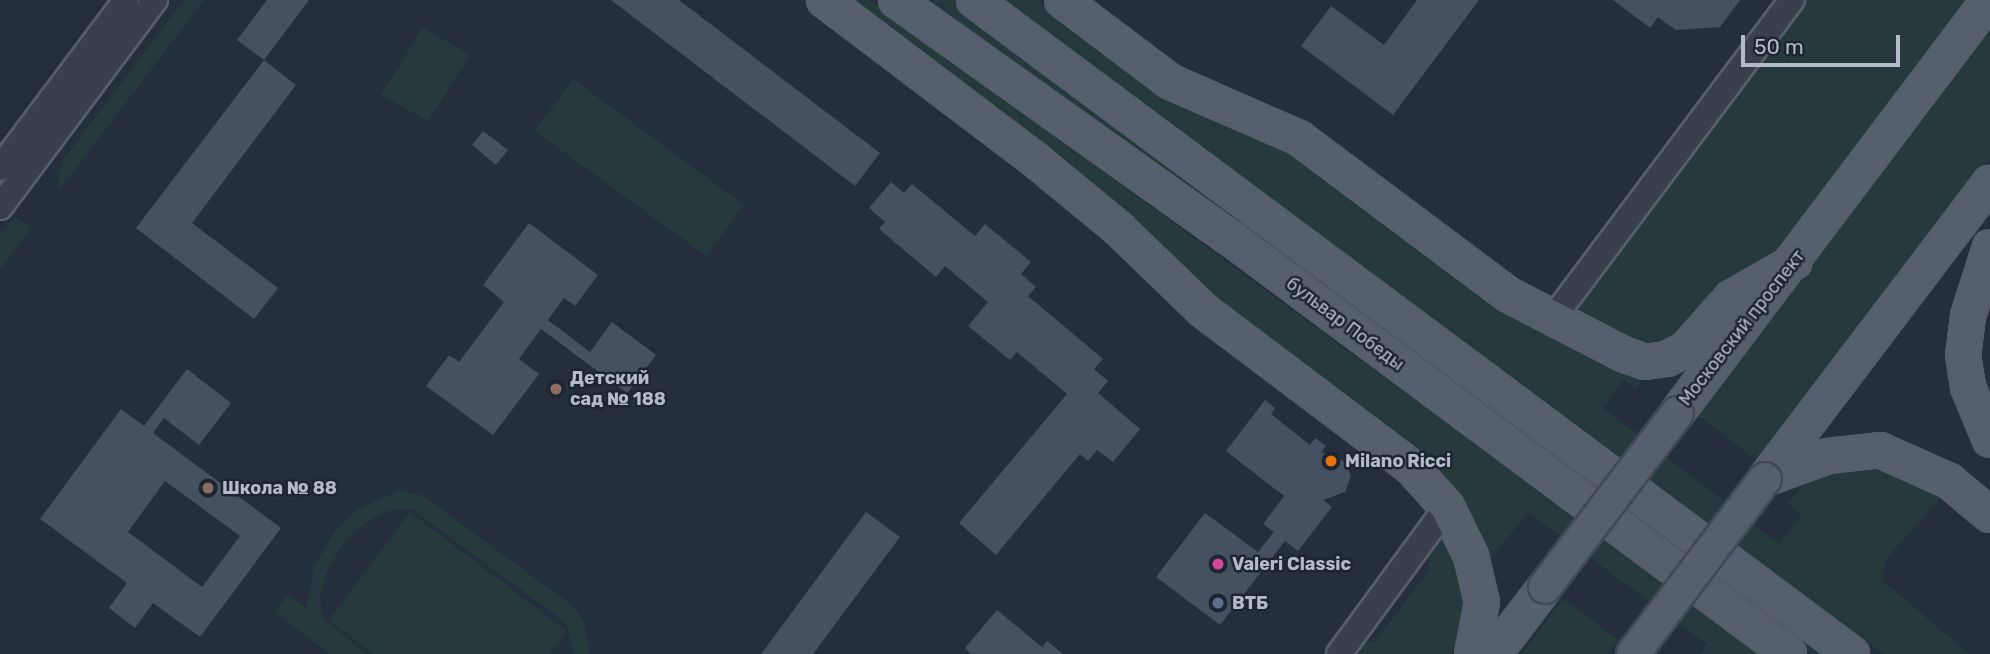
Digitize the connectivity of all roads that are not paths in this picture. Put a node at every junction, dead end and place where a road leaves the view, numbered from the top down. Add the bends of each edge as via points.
1 (125, 0) edge
2 (155, 0) edge
3 (824, 0) edge
4 (897, 0) edge
5 (974, 0) edge
6 (1062, 0) edge
7 (1792, 0) edge
8 (1989, 0) edge
9 (0, 168) edge
10 (1990, 183) edge
11 (0, 207) edge
12 (1990, 247) edge
13 (1794, 262) junction
14 (1553, 318) junction
15 (1990, 440) edge
16 (1765, 479) junction
17 (1447, 507) junction
18 (1990, 515) edge
19 (1339, 654) edge
20 (1472, 654) edge
21 (1494, 654) edge
22 (1633, 654) edge
23 (1788, 654) edge
24 (1852, 654) edge

1 - 9 street
2 - 11 street
3 - 17 main road via 1034,158 1119,229 1204,311 1412,468
4 - 23 main road, бульвар Победы via 1230,238
5 - 24 main road
6 - 14 main road via 1171,82 1299,138 1509,295
7 - 14 street
8 - 13 main road, Московский проспект
10 - 16 main road
12 - 15 main road via 1968,316 1963,355 1968,387
13 - 14 main road via 1731,298 1686,349 1667,359 1645,362
13 - 21 main road, Московский проспект, bridge
16 - 18 main road via 1828,456 1880,450 1949,481
16 - 22 main road, bridge
17 - 19 street
17 - 20 main road via 1471,556 1482,602

